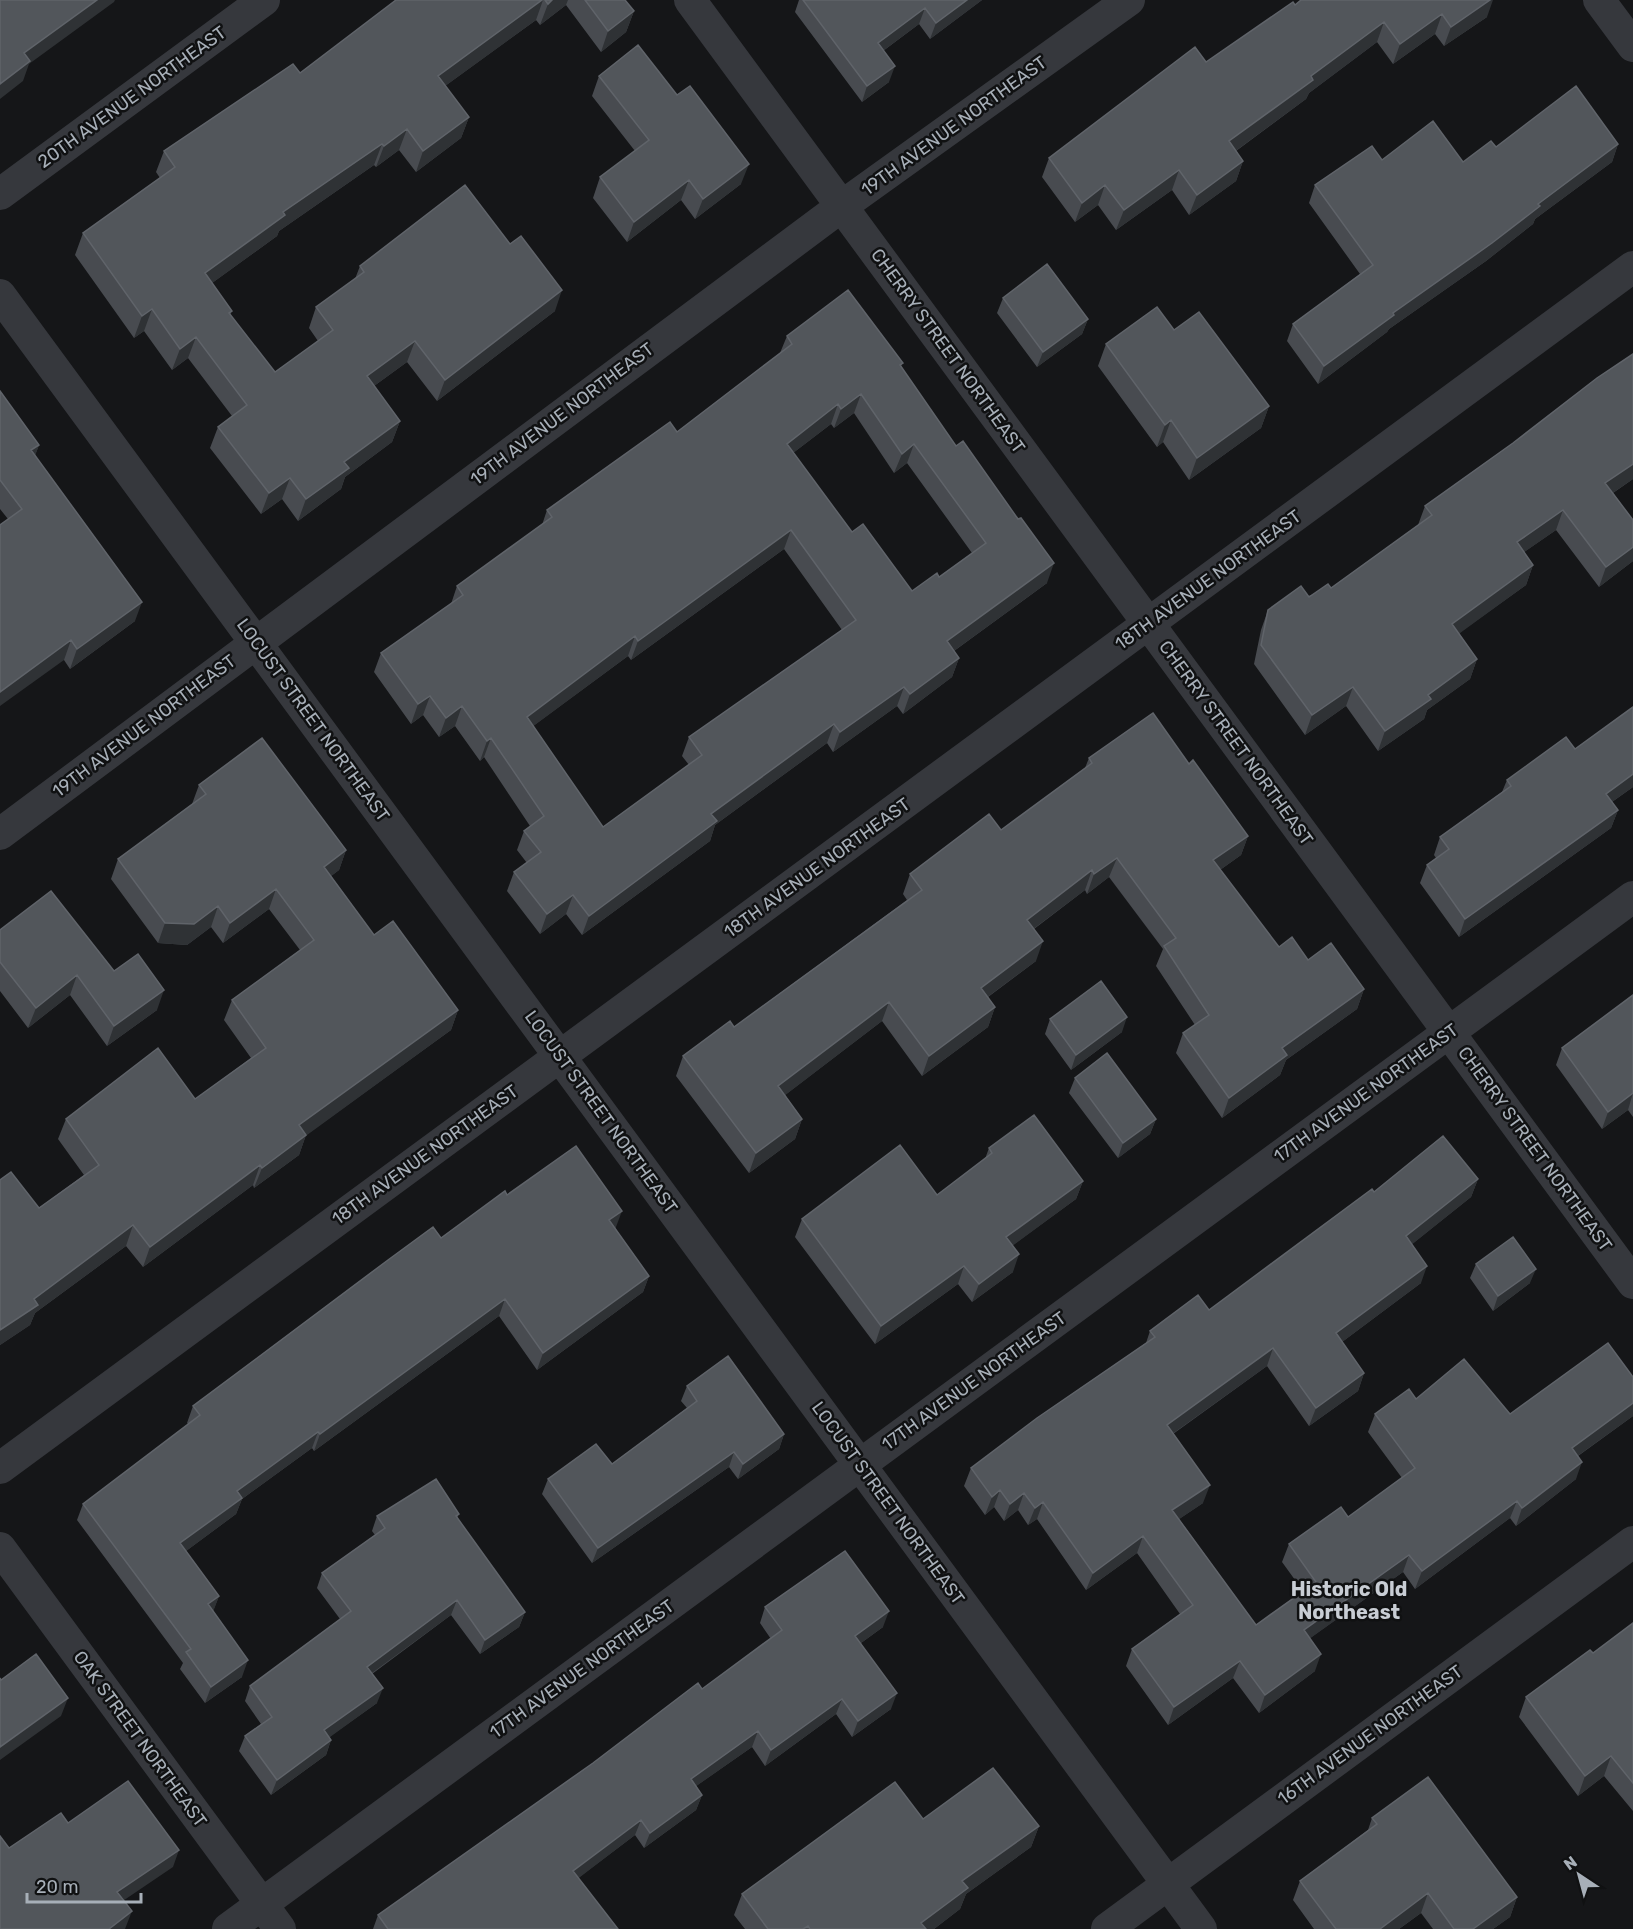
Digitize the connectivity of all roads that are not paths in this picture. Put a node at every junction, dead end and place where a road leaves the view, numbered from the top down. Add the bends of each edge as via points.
1 (264, 0) edge
2 (690, 0) edge
3 (1129, 0) edge
4 (1599, 0) edge
5 (1633, 46) edge
6 (0, 194) edge
7 (842, 207) junction
8 (1633, 267) edge
9 (0, 295) edge
10 (1148, 624) junction
11 (256, 642) junction
12 (0, 834) edge
13 (1633, 897) edge
14 (1449, 1033) junction
15 (560, 1056) junction
16 (1633, 1283) edge
17 (860, 1465) junction
18 (0, 1468) edge
19 (1633, 1542) edge
20 (0, 1548) edge
21 (1168, 1884) junction
22 (262, 1904) junction
23 (228, 1929) edge
24 (280, 1929) edge
25 (1107, 1929) edge
26 (1201, 1929) edge

1 - 6 street, 20TH AVENUE NORTHEAST
2 - 7 street, CHERRY STREET NORTHEAST
3 - 7 street, 19TH AVENUE NORTHEAST
4 - 5 street
7 - 10 street, CHERRY STREET NORTHEAST
7 - 11 street, 19TH AVENUE NORTHEAST
8 - 10 street, 18TH AVENUE NORTHEAST
9 - 11 street, LOCUST STREET NORTHEAST
10 - 14 street, CHERRY STREET NORTHEAST
10 - 15 street, 18TH AVENUE NORTHEAST
11 - 12 street, 19TH AVENUE NORTHEAST
11 - 15 street, LOCUST STREET NORTHEAST
13 - 14 street, 17TH AVENUE NORTHEAST
14 - 16 street, CHERRY STREET NORTHEAST
14 - 17 street, 17TH AVENUE NORTHEAST
15 - 17 street, LOCUST STREET NORTHEAST
15 - 18 street, 18TH AVENUE NORTHEAST
17 - 21 street, LOCUST STREET NORTHEAST
17 - 22 street, 17TH AVENUE NORTHEAST
19 - 21 street, 16TH AVENUE NORTHEAST
20 - 22 street, OAK STREET NORTHEAST
21 - 25 street, 16TH AVENUE NORTHEAST
21 - 26 street, LOCUST STREET NORTHEAST
22 - 23 street, 17TH AVENUE NORTHEAST
22 - 24 street, OAK STREET NORTHEAST

